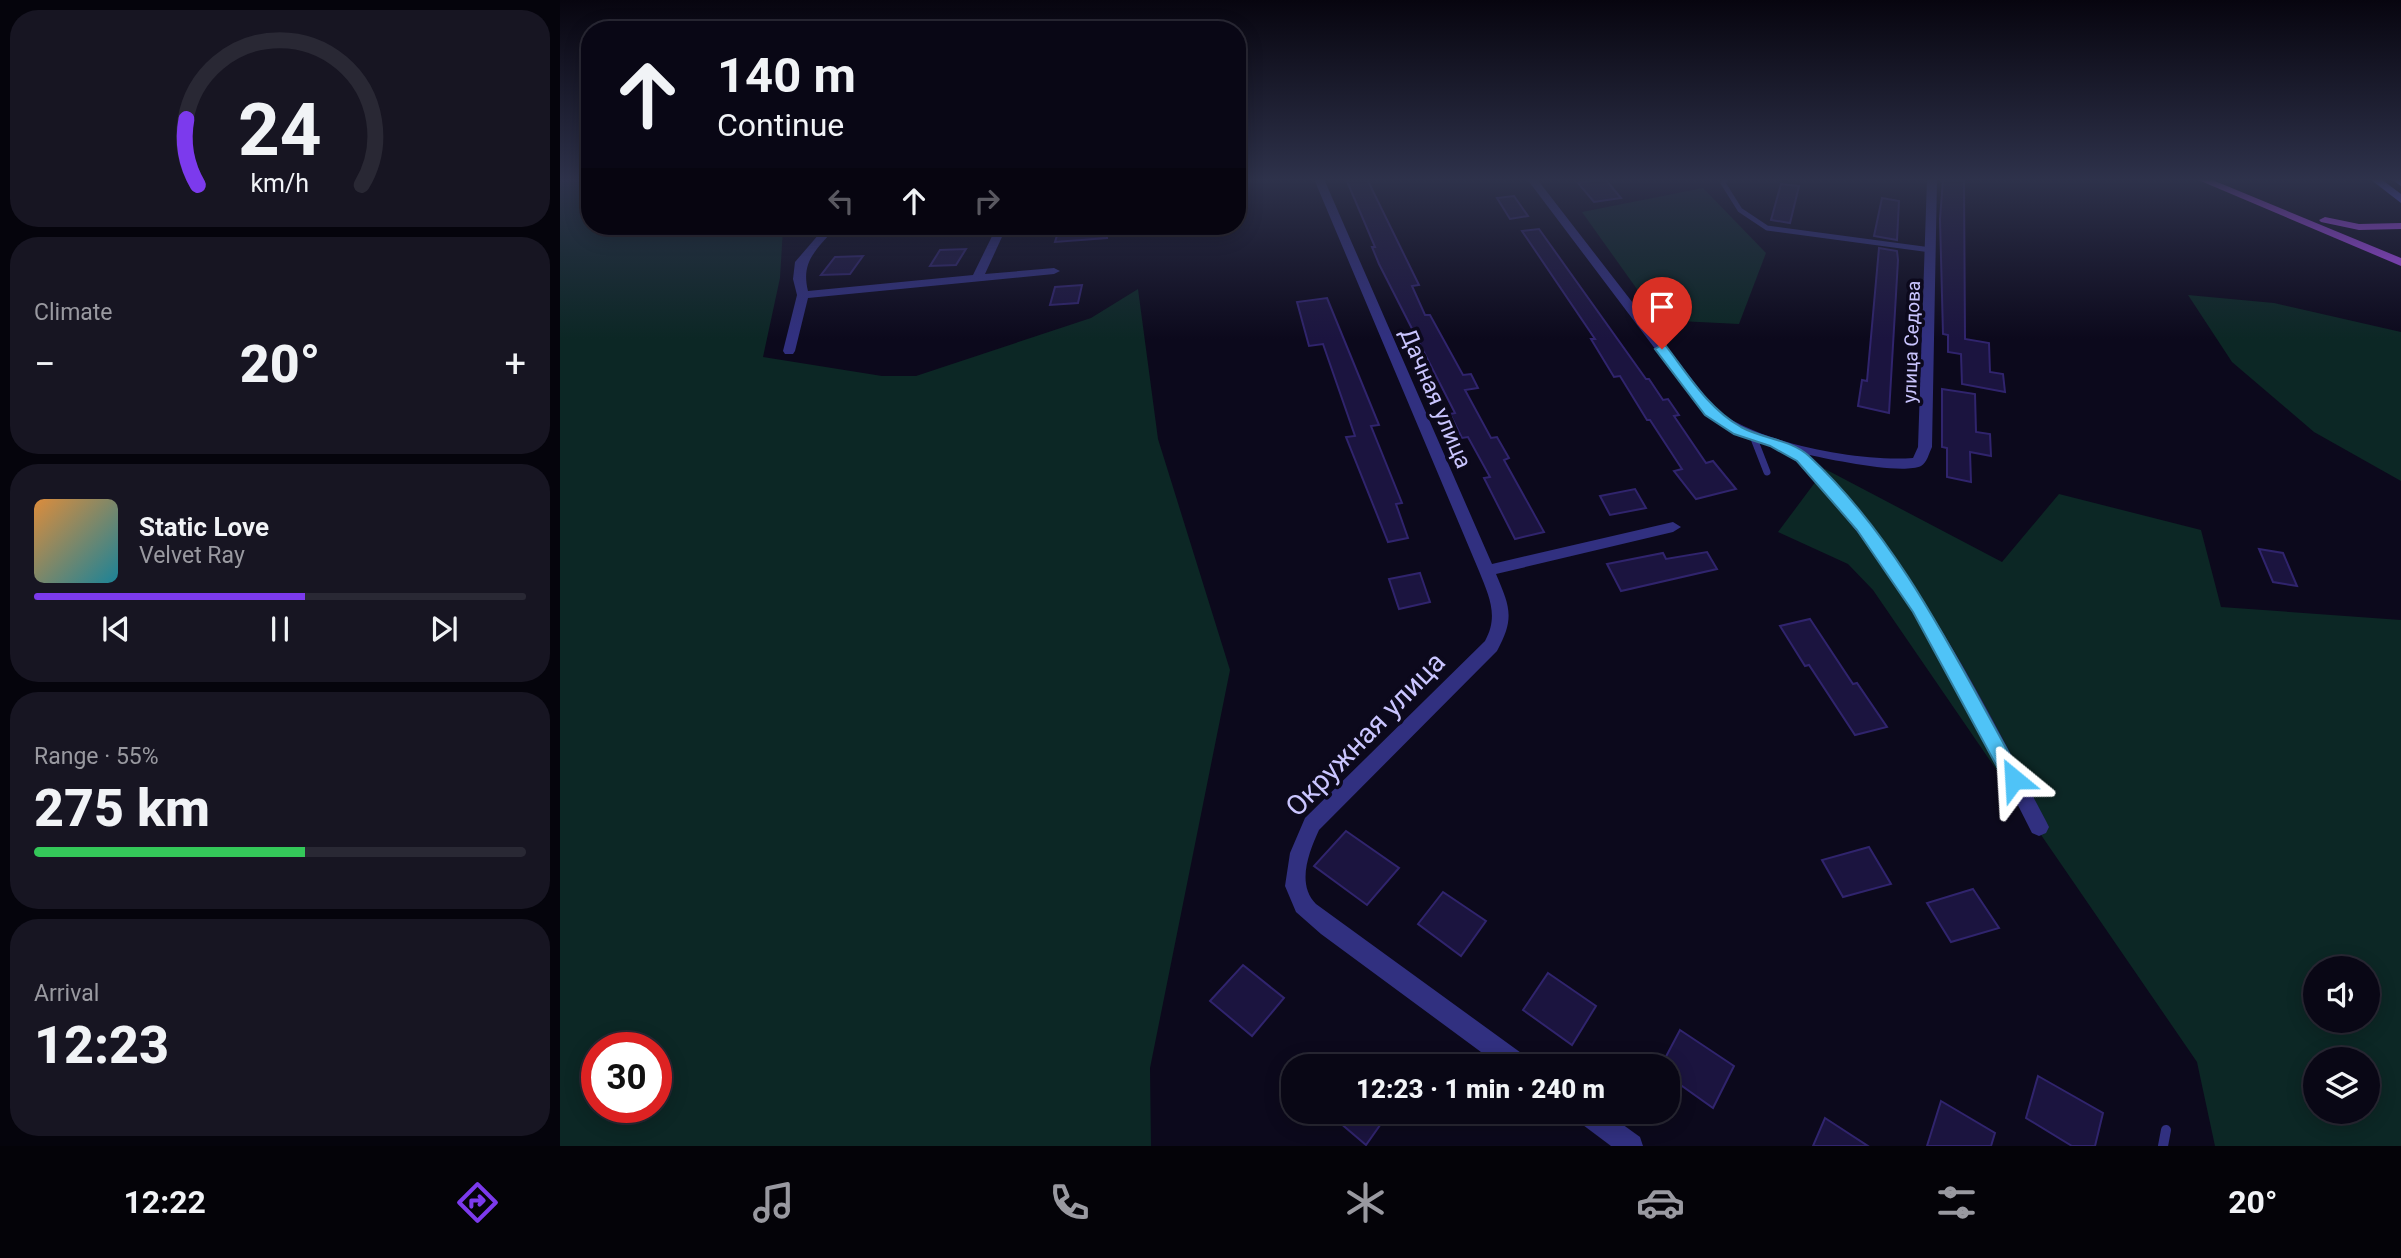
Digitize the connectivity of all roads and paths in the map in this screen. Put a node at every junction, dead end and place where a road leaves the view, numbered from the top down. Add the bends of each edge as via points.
1 (1342, 232) edge
2 (1573, 232) edge
3 (1800, 232) edge
4 (1931, 232) edge
5 (2330, 232) edge
6 (824, 235) edge
7 (998, 235) edge
8 (1931, 250) junction
9 (2401, 262) edge
10 (1054, 271) dead end
11 (978, 277) junction
12 (803, 295) junction
13 (789, 352) dead end
14 (1753, 436) junction
15 (1775, 443) junction
16 (1767, 472) dead end
17 (1673, 527) dead end
18 (1486, 571) junction
19 (1497, 635) joint
20 (2039, 827) dead end
21 (1503, 1054) edge
22 (1601, 1124) edge
23 (2166, 1130) dead end
24 (1631, 1146) edge
25 (2163, 1146) edge

1 - 18 street, Дачная улица
2 - 14 street via 1710,412
3 - 8 lane
4 - 8 street, улица Седова
5 - 9 main road
6 - 12 street via 801,262
7 - 11 street
8 - 15 street, улица Седова via 1925,447 1918,462 1895,464
10 - 11 street
11 - 12 street
12 - 13 street
14 - 15 street
14 - 16 lane
15 - 20 street via 1810,466 1863,526 1906,587
17 - 18 street
18 - 19 street, Дачная улица via 1503,613 1504,624
19 - 21 street, Окружная улица via 1312,824 1299,850 1296,880 1302,904 1328,927
22 - 24 street
23 - 25 lane

